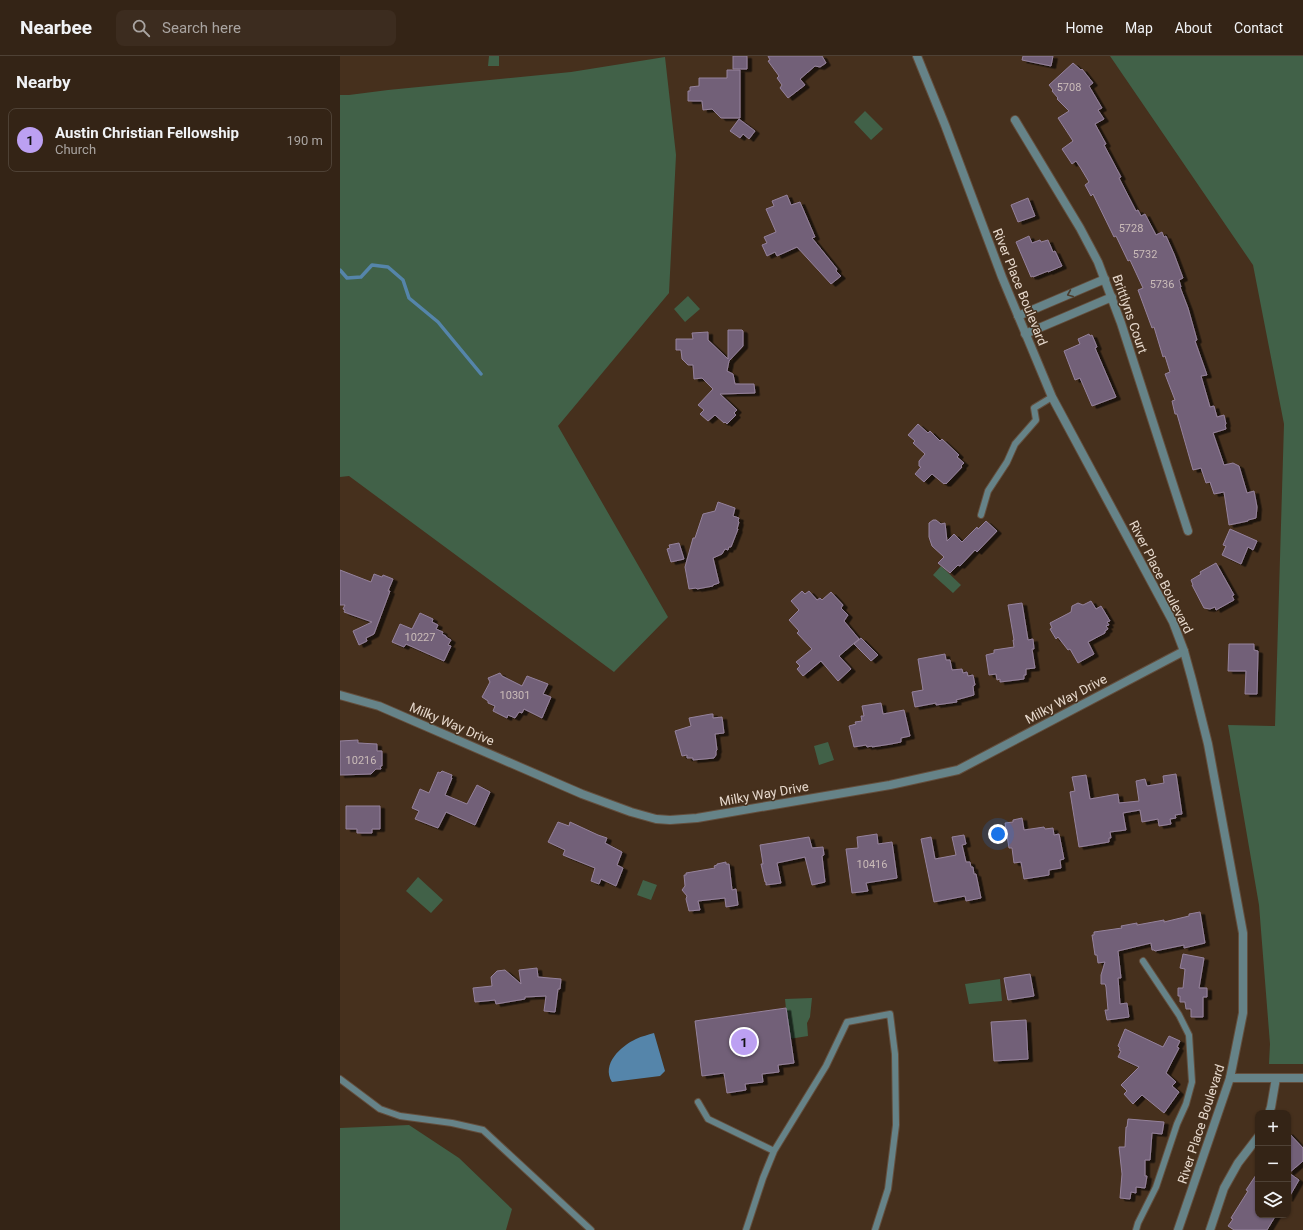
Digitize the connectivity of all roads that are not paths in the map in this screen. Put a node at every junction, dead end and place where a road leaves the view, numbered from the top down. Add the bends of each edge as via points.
1 (917, 56) edge
2 (1015, 120) dead end
3 (1106, 279) junction
4 (1112, 297) junction
5 (1018, 316) junction
6 (1025, 334) junction
7 (1052, 397) junction
8 (981, 516) dead end
9 (1188, 531) dead end
10 (1184, 651) junction
11 (340, 695) edge
12 (1143, 960) dead end
13 (1230, 1078) junction
14 (1276, 1078) junction
15 (1303, 1078) edge
16 (340, 1079) edge
17 (698, 1102) dead end
18 (1270, 1110) edge
19 (1255, 1141) edge
20 (774, 1151) junction
21 (591, 1230) edge
22 (746, 1230) edge
23 (875, 1230) edge
24 (1136, 1230) edge
25 (1178, 1230) edge
26 (1210, 1230) edge

1 - 5 street, River Place Boulevard
2 - 3 street, Brittlyns Court via 1080,228
3 - 4 street, Brittlyns Court
3 -> 5 street
4 - 6 street
4 - 9 street, Brittlyns Court
5 - 6 street, River Place Boulevard
6 - 7 street, River Place Boulevard
7 - 8 lane via 1034,408 1036,420 1015,444 1007,462 988,491
7 - 10 street, River Place Boulevard via 1173,622
10 - 11 street, Milky Way Drive via 958,770 882,786 697,818 670,820 631,812 582,794 379,706
10 - 13 street, River Place Boulevard via 1208,744 1243,933 1243,1013
12 - 24 lane via 1189,1035 1192,1082 1156,1187
13 - 14 street
13 - 25 street, River Place Boulevard
14 - 15 street
14 - 18 street
16 - 21 lane via 380,1109 400,1116 483,1130
17 - 20 lane via 708,1119
19 - 26 street via 1238,1163 1224,1188
20 - 22 lane
20 - 23 lane via 826,1066 847,1022 890,1014 895,1054 896,1125 888,1189

